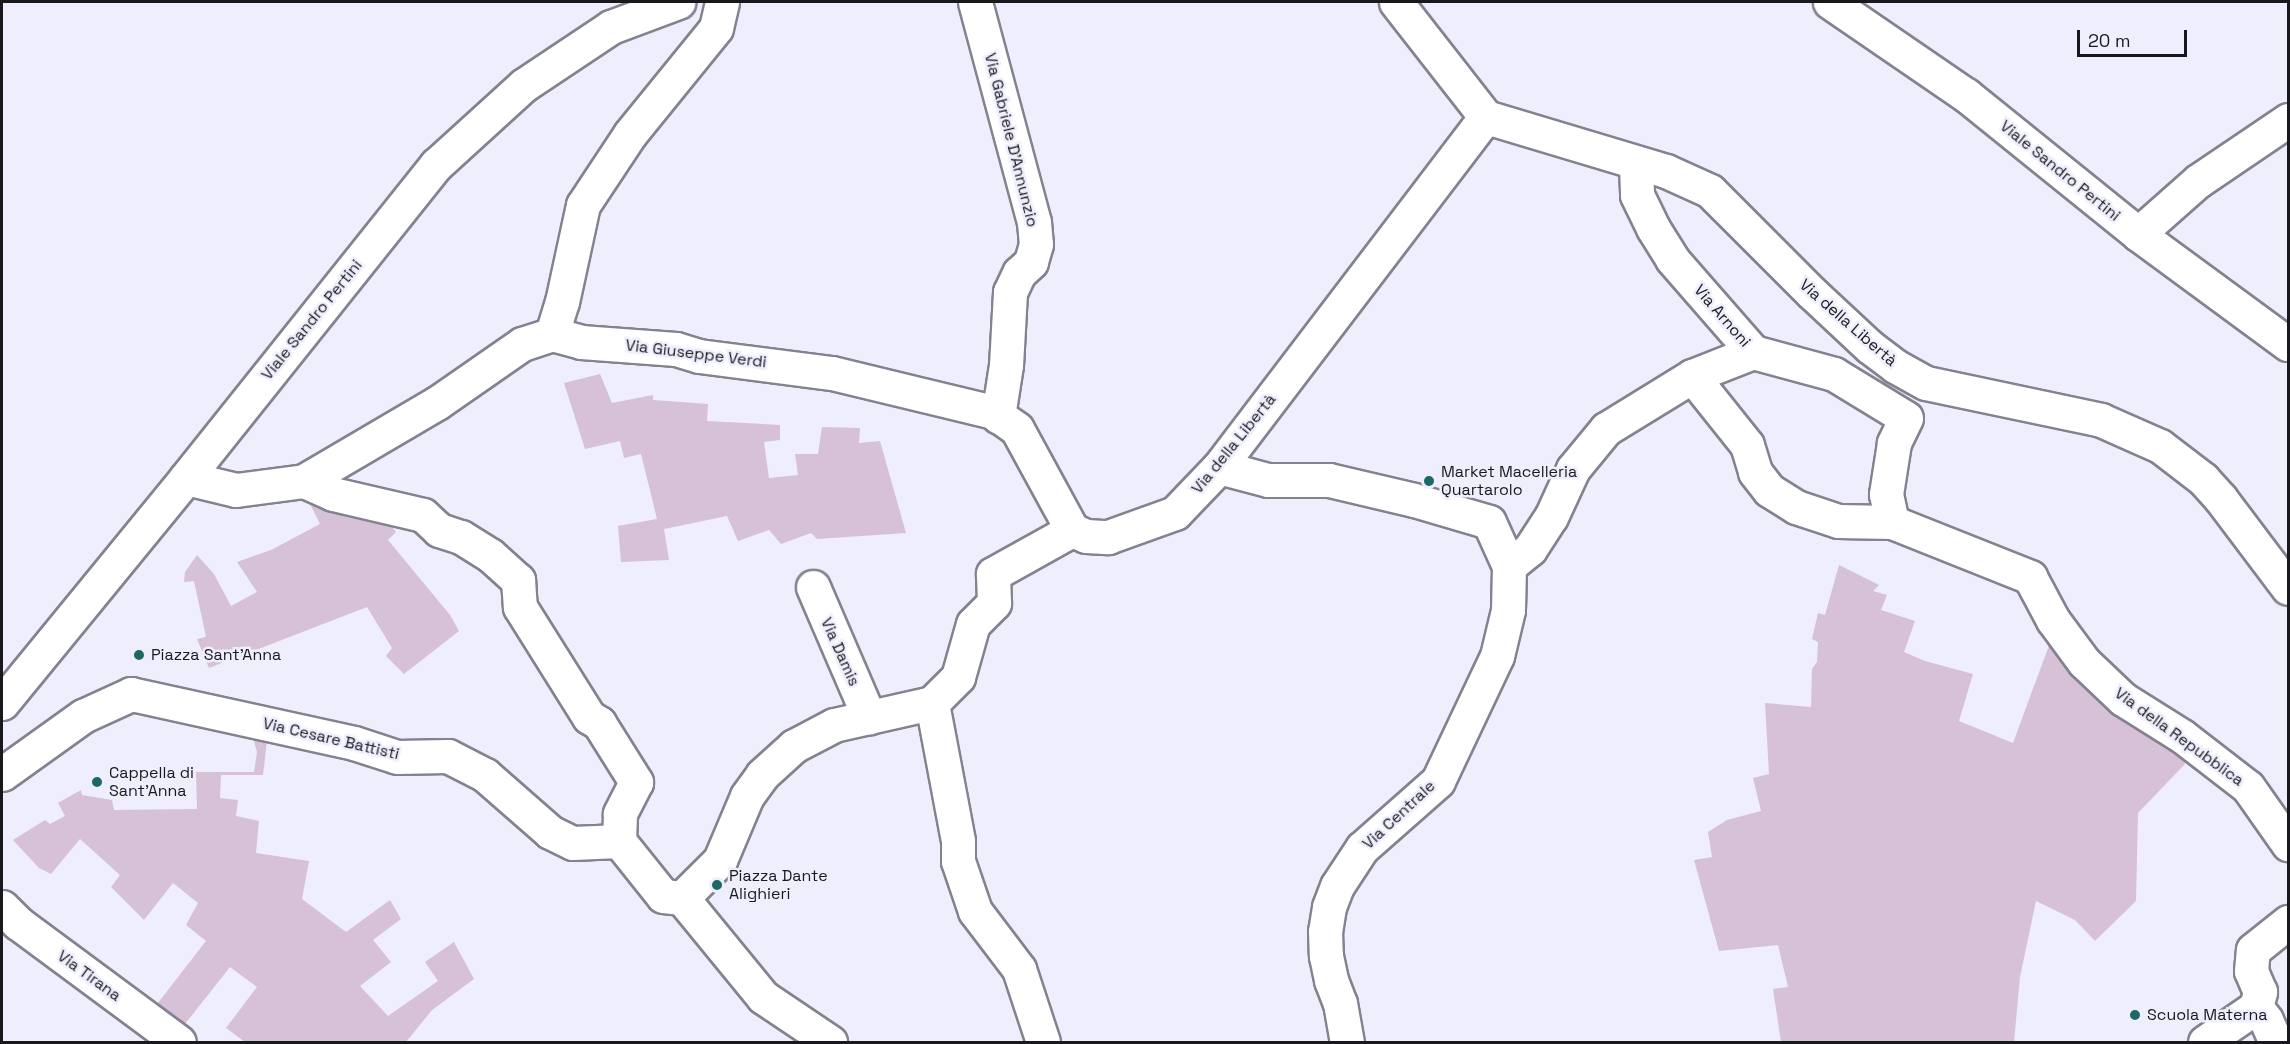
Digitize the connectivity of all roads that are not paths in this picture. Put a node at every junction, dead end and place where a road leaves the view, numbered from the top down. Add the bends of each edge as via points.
1 (678, 2) edge
2 (722, 2) edge
3 (975, 2) edge
4 (1396, 2) edge
5 (1830, 2) edge
6 (1486, 117) junction
7 (2289, 120) edge
8 (1636, 164) junction
9 (2138, 234) junction
10 (552, 334) junction
11 (2289, 344) edge
12 (1753, 352) junction
13 (1692, 376) junction
14 (999, 416) junction
15 (1219, 467) junction
16 (186, 478) junction
17 (304, 481) junction
18 (1892, 522) junction
19 (1072, 530) junction
20 (1509, 566) junction
21 (813, 587) dead end
22 (2289, 588) edge
23 (2, 703) edge
24 (932, 704) junction
25 (869, 717) junction
26 (2, 774) edge
27 (619, 841) junction
28 (2289, 844) edge
29 (682, 898) junction
30 (2, 907) edge
31 (2289, 922) edge
32 (2256, 1007) junction
33 (179, 1042) edge
34 (830, 1042) edge
35 (1043, 1042) edge
36 (1347, 1042) edge
37 (2205, 1042) edge
38 (2276, 1042) edge

1 - 16 street, Viale Sandro Pertini via 611,27 524,85 436,165
2 - 10 street via 716,28 630,134 583,205
3 - 14 street, Via Gabriele D'Annunzio via 1034,222 1036,244 1031,262 1019,273 1010,292
4 - 6 street
5 - 9 street, Viale Sandro Pertini via 1966,95
6 - 8 street, Via della Libertà
6 - 15 street, Via della Libertà
7 - 9 street via 2198,181
8 - 12 street, Via Arnoni via 1637,195 1672,260
8 - 22 street, Via della Libertà via 1666,171 1710,191 1870,346 1926,383 2101,420 2160,446 2209,486
9 - 11 street, Viale Sandro Pertini
10 - 14 street, Via Giuseppe Verdi via 580,342 676,348 699,356 832,373
10 - 17 street via 522,344 437,403
12 - 13 street
12 - 18 street, Via Arnoni via 1834,374 1906,418 1894,443 1886,494
13 - 18 street, Via della Repubblica via 1747,445 1755,472 1769,490 1796,507 1838,520
13 - 20 street via 1606,429 1573,469 1551,517 1530,549
14 - 19 street, Via Giuseppe Verdi via 1017,429
15 - 19 street, Via della Libertà via 1175,513 1108,537 1086,536
15 - 20 street, Via Centrale via 1268,480 1329,480 1489,522
16 - 17 street via 236,490
16 - 23 street, Viale Sandro Pertini
17 - 27 street via 333,495 423,515 439,530 461,537 490,555 518,580 520,607 589,717 599,723 636,782 620,814
18 - 28 street, Via della Repubblica via 2030,578 2053,620 2084,662 2123,699 2182,736 2248,787
19 - 24 street via 993,574 994,603 973,624 958,677
20 - 36 street, Via Centrale via 1508,610 1497,656 1438,781 1362,848 1333,896 1325,931 1326,956
21 - 25 street, Via Damis
24 - 25 street
24 - 35 street via 958,841 958,861 975,911 1019,969
25 - 29 street via 834,725 794,746 762,776 747,796 720,860
26 - 27 street, Via Cesare Battisti via 83,716 131,694 354,743 397,757 448,756 485,775 550,832 573,843
27 - 29 street via 663,896
29 - 34 street via 763,997
30 - 33 street, Via Tirana via 18,923
31 - 32 street via 2253,950 2251,971 2260,992
32 - 37 street
32 - 38 street

